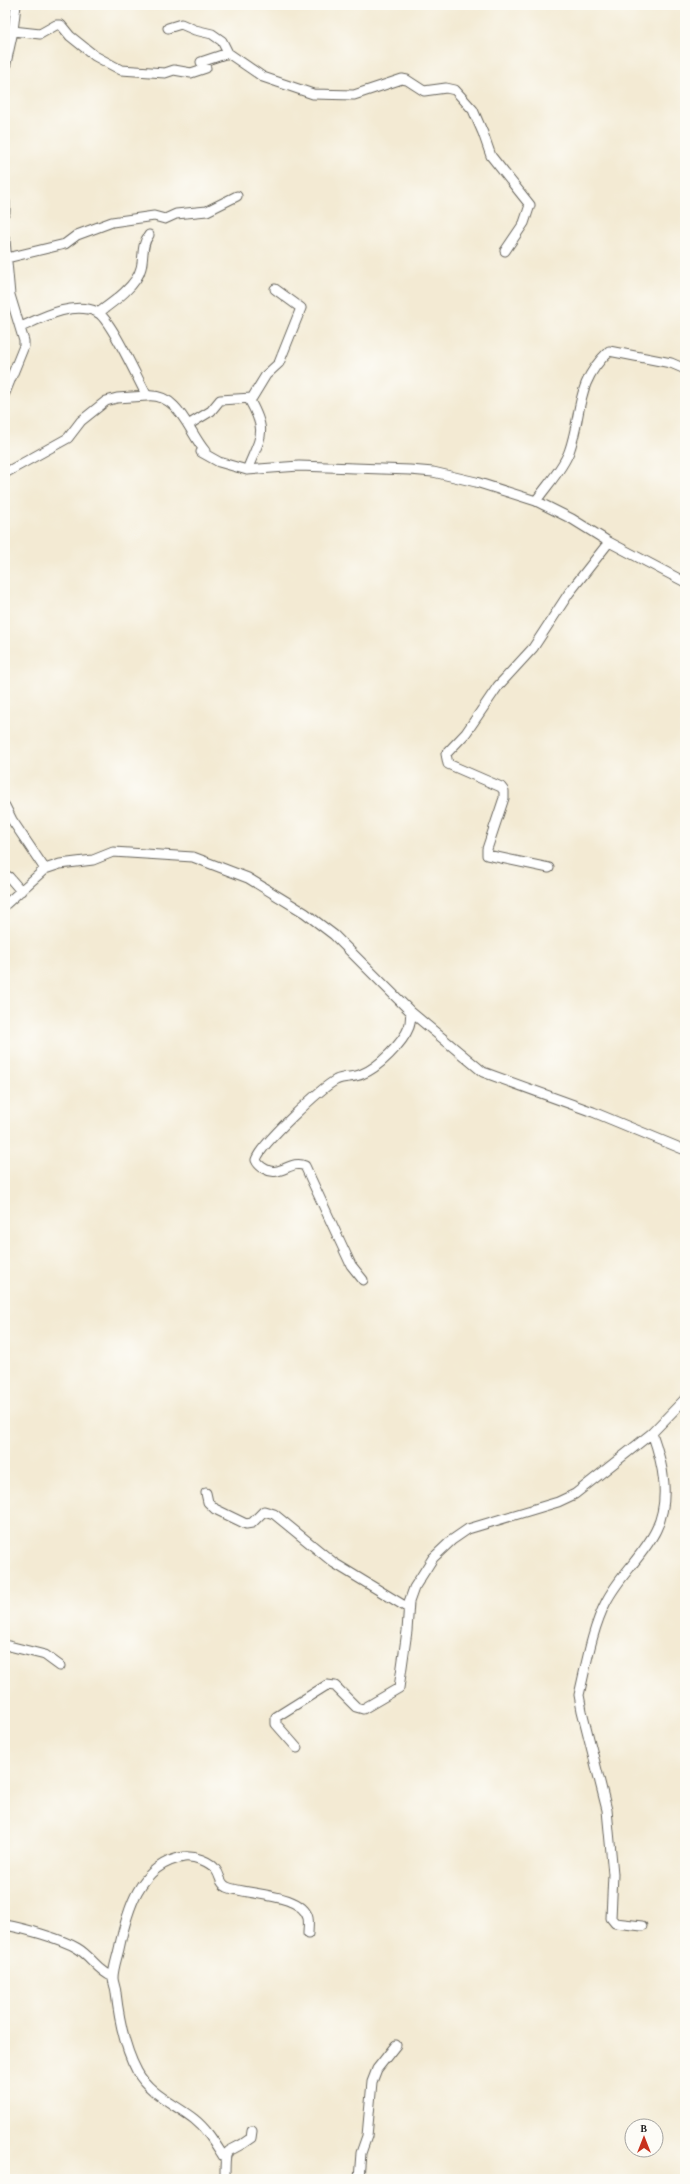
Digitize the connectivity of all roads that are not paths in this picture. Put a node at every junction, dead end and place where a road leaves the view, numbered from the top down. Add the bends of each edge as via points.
1 (16, 5) edge
2 (168, 28) dead end
3 (13, 31) junction
4 (228, 53) junction
5 (5, 68) edge
6 (236, 196) dead end
7 (5, 202) edge
8 (5, 212) edge
9 (149, 235) dead end
10 (5, 240) edge
11 (505, 251) dead end
12 (7, 258) junction
13 (275, 289) dead end
14 (7, 290) edge
15 (98, 312) junction
16 (21, 327) junction
17 (685, 369) edge
18 (5, 393) edge
19 (146, 396) junction
20 (249, 399) junction
21 (188, 425) junction
22 (247, 470) junction
23 (5, 472) edge
24 (536, 500) junction
25 (609, 542) junction
26 (685, 582) edge
27 (5, 806) edge
28 (549, 868) dead end
29 (45, 869) junction
30 (5, 875) edge
31 (21, 891) junction
32 (5, 905) edge
33 (411, 1012) junction
34 (685, 1150) edge
35 (363, 1280) dead end
36 (685, 1399) edge
37 (652, 1433) junction
38 (206, 1493) dead end
39 (408, 1608) junction
40 (5, 1645) edge
41 (60, 1666) dead end
42 (297, 1748) dead end
43 (5, 1925) edge
44 (642, 1926) dead end
45 (308, 1934) dead end
46 (113, 1977) junction
47 (396, 2045) dead end
48 (252, 2131) dead end
49 (225, 2159) junction
50 (225, 2179) edge
51 (359, 2179) edge

1 - 3 street
2 - 4 street via 181,24 212,34 222,41
3 - 4 street via 40,34 61,25 70,36 95,56 116,68 137,72 166,73 174,70 191,73 206,68 201,62
3 - 5 street
4 - 11 street via 263,77 313,94 354,96 402,79 424,91 449,88 459,92 473,110 491,156 530,205 524,222
6 - 12 street via 207,211 176,214 165,219 154,216 105,224 77,235 65,244
7 - 8 street
9 - 15 street via 144,244 139,273 122,296
10 - 12 street
12 - 14 street
13 - 20 street via 300,306 301,311 279,363 266,375
14 - 16 street
15 - 16 street via 59,311
15 - 19 street via 120,342
16 - 18 street via 24,346
17 - 24 street via 671,363 615,350 609,351 594,368 581,394 565,460
19 - 21 street via 169,401
19 - 23 street via 106,401 81,421 68,438
20 - 21 street via 220,400 211,411
20 - 22 street via 260,418 262,429
21 - 22 street via 204,451 201,452 219,462
22 - 24 street via 299,466 433,472
24 - 25 street
25 - 26 street
25 - 28 street via 569,593 534,648 498,686 466,733 446,754 448,764 501,787 504,791 487,854
27 - 29 street
29 - 31 street
29 - 33 street via 60,864 93,860 113,852 205,860 248,878 305,913 339,939
30 - 31 street
31 - 32 street
33 - 34 street via 483,1072 593,1112
33 - 35 street via 406,1034 389,1055 364,1074 342,1077 330,1084 269,1142 256,1160 259,1166 277,1173 300,1164 308,1169 351,1265
36 - 37 street
37 - 39 street via 570,1497 468,1529 460,1534 433,1558 414,1588
37 - 44 street via 665,1484 663,1511 656,1531 616,1584 605,1603 580,1695 607,1810 613,1874 610,1918 615,1923
38 - 39 street via 208,1502 215,1509 246,1524 252,1523 264,1511 274,1514 334,1563
39 - 42 street via 408,1631 398,1688 363,1709 356,1707 335,1686 327,1685 276,1716 276,1724
40 - 41 street via 45,1655
43 - 46 street via 77,1947 104,1973
45 - 46 street via 308,1918 303,1909 260,1892 242,1892 226,1886 216,1869 199,1859 185,1857 157,1868 141,1884 126,1916
46 - 49 street via 118,2016 137,2071 151,2088 196,2120 207,2131
47 - 51 street via 377,2069 372,2082 367,2136 361,2153
48 - 49 street via 251,2138 228,2150
49 - 50 street

